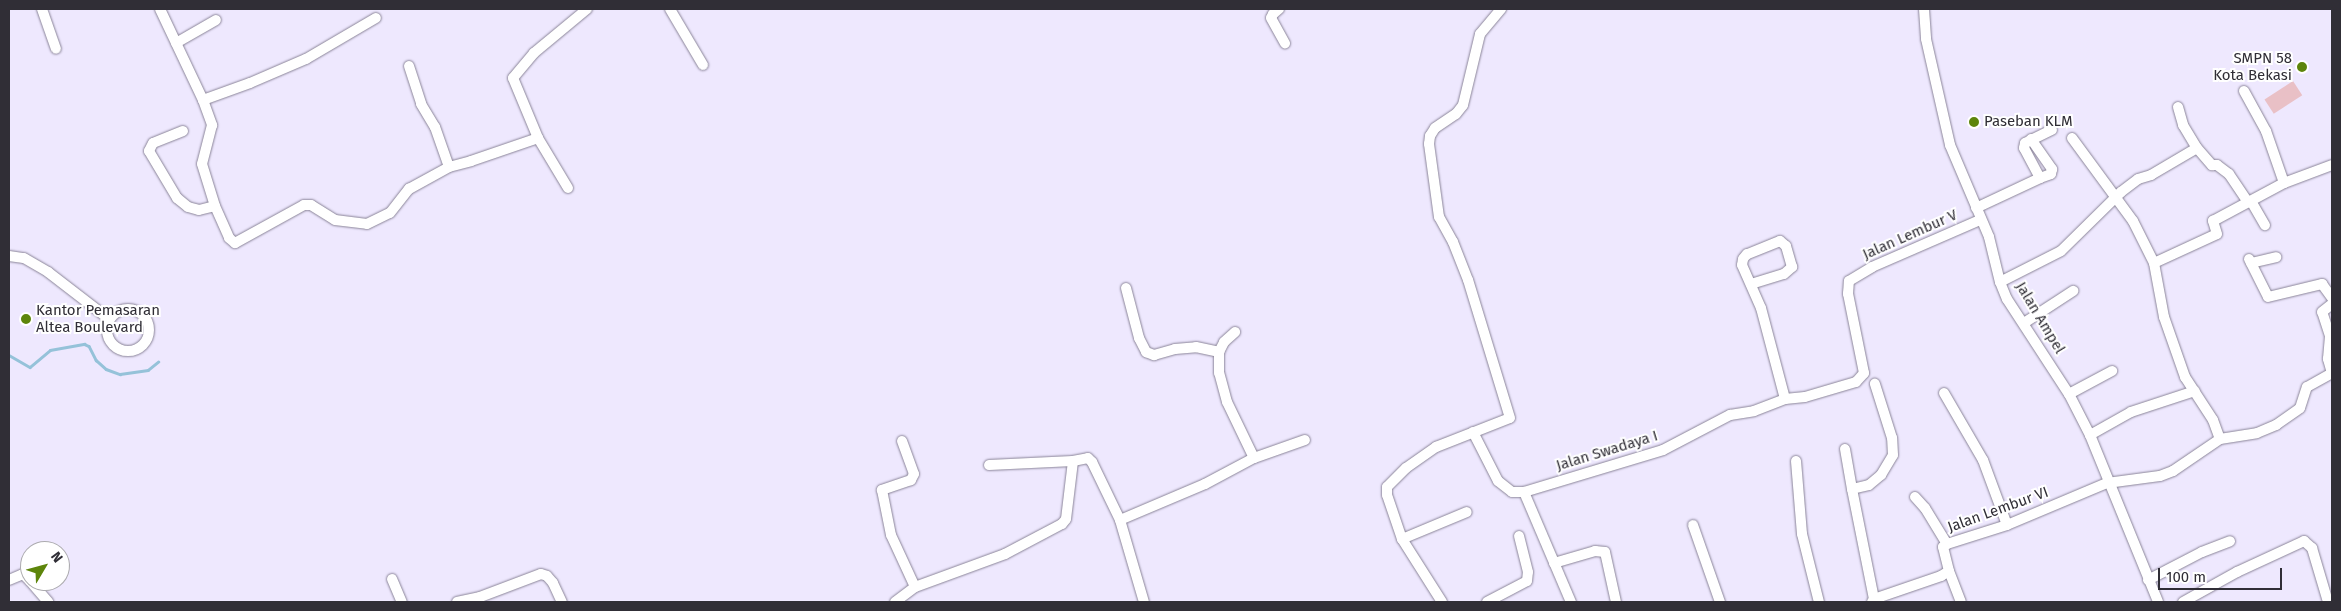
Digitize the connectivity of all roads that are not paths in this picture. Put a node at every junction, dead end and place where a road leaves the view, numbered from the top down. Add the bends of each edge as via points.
1 (42, 9) edge
2 (160, 9) edge
3 (587, 9) edge
4 (670, 9) edge
5 (1279, 9) edge
6 (1501, 9) edge
7 (1924, 9) edge
8 (376, 18) dead end
9 (216, 20) dead end
10 (176, 43) junction
11 (1285, 43) dead end
12 (56, 49) dead end
13 (702, 64) dead end
14 (409, 66) dead end
15 (2244, 92) dead end
16 (203, 100) junction
17 (2178, 107) dead end
18 (2052, 130) dead end
19 (183, 131) dead end
20 (538, 138) junction
21 (2072, 138) dead end
22 (2031, 139) junction
23 (2197, 148) junction
24 (2332, 165) edge
25 (449, 166) junction
26 (2040, 178) junction
27 (2284, 183) junction
28 (568, 188) dead end
29 (2114, 199) junction
30 (2250, 202) junction
31 (215, 206) junction
32 (1976, 208) junction
33 (1980, 220) junction
34 (2265, 225) dead end
35 (9, 256) edge
36 (2276, 257) dead end
37 (2154, 262) junction
38 (1852, 279) joint
39 (2000, 282) junction
40 (1751, 284) junction
41 (1126, 288) dead end
42 (2073, 291) dead end
43 (2332, 298) edge
44 (2332, 304) edge
45 (109, 319) junction
46 (2024, 323) junction
47 (1235, 332) dead end
48 (1219, 352) junction
49 (2112, 371) dead end
50 (2332, 373) edge
51 (1875, 384) dead end
52 (2195, 391) junction
53 (1944, 393) dead end
54 (2069, 394) junction
55 (1785, 400) junction
56 (1473, 432) junction
57 (2090, 435) junction
58 (2220, 438) junction
59 (1305, 440) dead end
60 (902, 441) dead end
61 (1845, 449) dead end
62 (1254, 458) junction
63 (1073, 461) junction
64 (1796, 461) dead end
65 (989, 465) dead end
66 (2108, 483) junction
67 (1852, 489) junction
68 (1524, 492) junction
69 (1915, 497) dead end
70 (1467, 512) dead end
71 (1120, 520) junction
72 (1693, 525) dead end
73 (2007, 525) junction
74 (1518, 536) dead end
75 (1402, 539) junction
76 (2230, 541) dead end
77 (1947, 544) junction
78 (1554, 563) junction
79 (1948, 571) junction
80 (392, 579) dead end
81 (2148, 580) junction
82 (916, 587) junction
83 (39, 591) edge
84 (1873, 601) edge
85 (48, 602) edge
86 (402, 602) edge
87 (457, 602) edge
88 (562, 602) edge
89 (895, 602) edge
90 (1144, 602) edge
91 (1442, 602) edge
92 (1487, 602) edge
93 (1571, 602) edge
94 (1616, 602) edge
95 (1720, 602) edge
96 (1819, 602) edge
97 (1961, 602) edge
98 (2158, 602) edge
99 (2182, 602) edge
100 (2328, 602) edge

1 - 12 street
2 - 10 street
3 - 20 street via 534,53 513,78
4 - 13 street
5 - 11 street via 1271,18
6 - 56 street via 1480,34 1463,105 1456,114 1435,128 1429,144 1439,217 1468,280 1510,418
7 - 32 street, Jalan Ampel via 1926,39 1950,145
8 - 16 street via 306,59
9 - 10 street
10 - 16 street
14 - 25 street via 421,104 435,127
15 - 27 street via 2262,124
16 - 31 street via 212,125 202,164
17 - 23 street via 2183,125
18 - 22 street
19 - 31 street via 153,143 149,151 177,198 188,208 199,210
20 - 25 street via 471,162
20 - 28 street
21 - 29 street
22 - 26 street via 2024,148
22 - 26 street via 2052,169 2051,174
23 - 29 street via 2151,175 2138,179
23 - 30 street via 2212,165 2229,174
24 - 27 street
25 - 31 street via 409,189 390,213 367,224 335,220 311,205 304,205 235,243 228,238
26 - 32 street
27 - 30 street
29 - 37 street via 2133,221
29 - 39 street via 2061,251
30 - 34 street
30 - 37 street via 2214,221 2217,234
32 - 33 street, Jalan Ampel
33 - 38 street, Jalan Lembur V via 1872,267
33 - 39 street, Jalan Ampel via 1989,237
35 - 45 street via 24,258 48,272
36 - 43 street via 2250,261 2268,297 2322,284
37 - 52 street via 2164,317 2185,377
38 - 55 street, Jalan Swadaya I via 1848,294 1864,373 1856,382
39 - 46 street, Jalan Ampel
40 - 40 street via 1742,265 1743,259 1752,251 1780,241 1786,246 1792,267 1784,274
40 - 55 street via 1764,317
41 - 48 street via 1139,338 1146,352 1154,354 1196,347
42 - 46 street
44 - 50 street via 2322,312 2330,336 2328,359
45 - 45 street via 116,311 137,310 150,327 147,341 137,350 124,352 112,345 109,339 106,332
46 - 54 street, Jalan Ampel
47 - 48 street
48 - 62 street via 1219,373 1227,402
49 - 54 street
50 - 58 street via 2307,387 2300,408 2276,425 2257,433
51 - 67 street via 1892,438 1893,455 1869,485
52 - 57 street via 2131,412
52 - 58 street
53 - 73 street via 1983,460
54 - 57 street, Jalan Ampel
55 - 68 street, Jalan Swadaya I via 1730,415 1663,450
56 - 68 street via 1498,481 1512,492
56 - 75 street via 1436,448 1406,468 1387,487
57 - 66 street, Jalan Ampel
58 - 66 street, Jalan Lembur VI via 2173,471 2160,476
59 - 62 street
60 - 82 street via 914,474 911,480 882,490 891,535
61 - 67 street
62 - 71 street via 1206,484
63 - 65 street
63 - 71 street via 1088,458 1092,462
63 - 82 street via 1066,519 1062,524 1005,554
64 - 96 street via 1802,534
66 - 73 street, Jalan Lembur VI
66 - 81 street, Jalan Ampel
67 - 84 street
68 - 78 street
69 - 77 street
70 - 75 street
71 - 90 street
72 - 95 street
73 - 77 street, Jalan Lembur VI
74 - 92 street via 1528,572 1527,580
75 - 91 street
76 - 81 street
77 - 79 street, Jalan Lembur VI via 1944,547
78 - 93 street
78 - 94 street via 1595,551 1605,552
79 - 84 street
79 - 97 street, Jalan Lembur VI
80 - 86 street
81 - 98 street, Jalan Ampel
82 - 89 street
83 - 85 street
87 - 88 street via 480,597 541,574 554,583
99 - 100 street via 2304,541 2312,548

